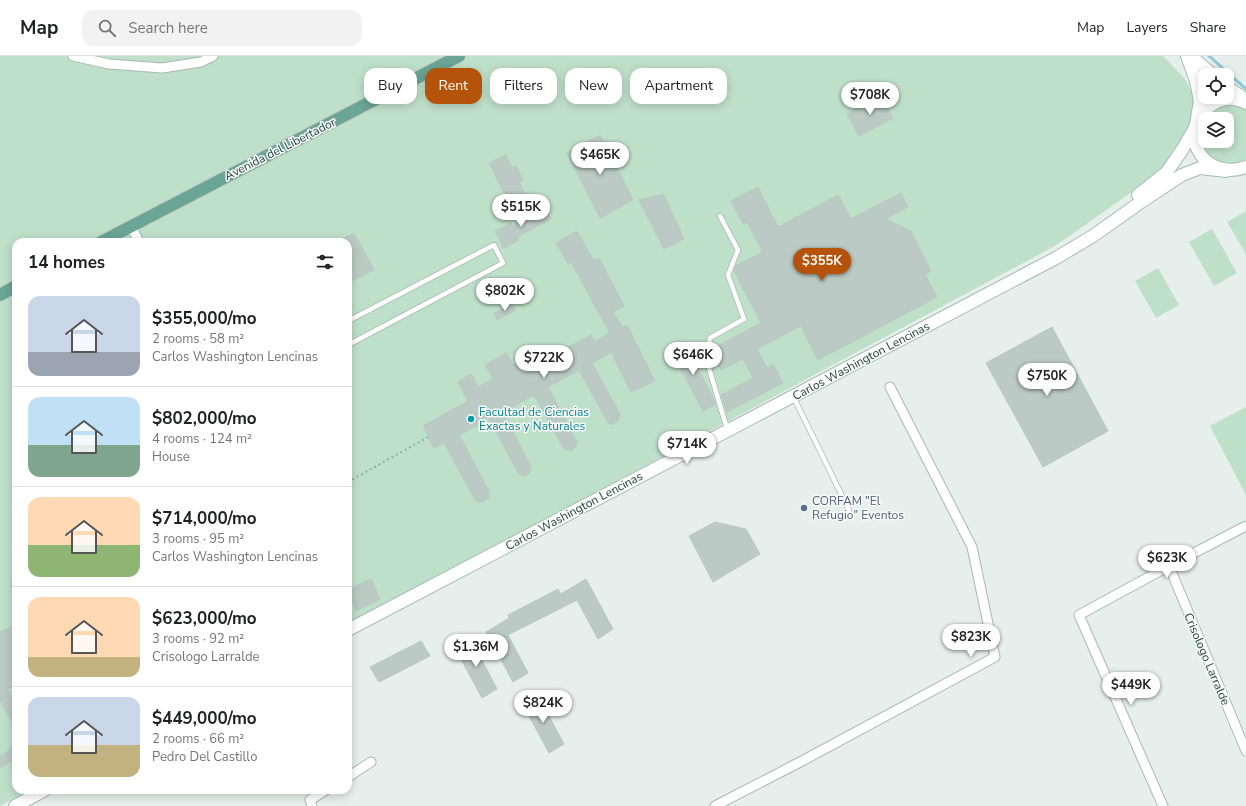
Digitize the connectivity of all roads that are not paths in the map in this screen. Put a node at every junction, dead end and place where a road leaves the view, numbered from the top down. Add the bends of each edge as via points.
1 (73, 56) edge
2 (213, 56) edge
3 (459, 56) edge
4 (1187, 56) edge
5 (1191, 56) edge
6 (1205, 68) edge
7 (1234, 92) edge
8 (1246, 102) edge
9 (1196, 124) junction
10 (1246, 167) edge
11 (1226, 171) junction
12 (720, 216) dead end
13 (131, 226) junction
14 (108, 238) edge
15 (138, 238) edge
16 (1013, 281) junction
17 (12, 288) edge
18 (0, 295) edge
19 (352, 319) edge
20 (352, 343) edge
21 (890, 387) dead end
22 (793, 396) junction
23 (728, 430) junction
24 (849, 510) dead end
25 (1246, 526) edge
26 (1169, 566) junction
27 (352, 626) edge
28 (1246, 752) edge
29 (371, 762) dead end
30 (352, 774) edge
31 (38, 794) edge
32 (320, 794) edge
33 (15, 806) edge
34 (312, 806) edge
35 (715, 806) edge
36 (1163, 806) edge

1 - 2 street via 109,64 162,68 201,62
3 - 13 main road, Avenida del Libertador
4 - 9 main road via 1200,101
5 - 6 main road
7 - 8 main road
8 - 9 main road via 1233,99 1218,101 1206,108
9 - 11 main road via 1195,143 1201,156 1212,166
9 - 16 main road, Carlos Washington Lencinas via 1167,172 1108,217
10 - 11 main road, Carlos Washington Lencinas
11 - 16 main road, Carlos Washington Lencinas via 1200,168 1182,175 1093,236
12 - 23 lane via 738,250 728,275 744,320 710,338 706,358
13 - 14 main road, Avenida del Libertador
13 - 15 street
16 - 22 main road, Carlos Washington Lencinas
17 - 18 main road
19 - 20 lane via 494,245 503,264
21 - 35 street via 972,547 995,657
22 - 23 main road, Carlos Washington Lencinas
22 - 24 lane
23 - 27 main road, Carlos Washington Lencinas
25 - 26 street
26 - 28 street, Crisologo Larralde
26 - 36 street via 1079,615
29 - 30 street
31 - 33 main road
32 - 34 street via 310,800

